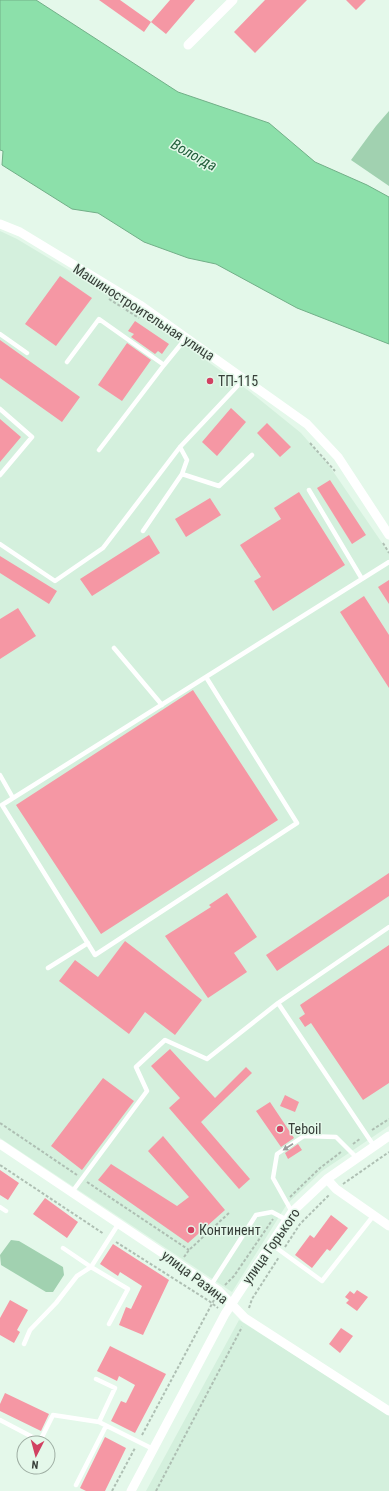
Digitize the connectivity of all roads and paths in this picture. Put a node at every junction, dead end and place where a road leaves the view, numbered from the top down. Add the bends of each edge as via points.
1 (233, 0) edge
2 (188, 45) dead end
3 (0, 224) edge
4 (103, 295) dead end
5 (143, 320) dead end
6 (0, 334) edge
7 (186, 338) junction
8 (27, 353) dead end
9 (67, 362) dead end
10 (164, 365) junction
11 (244, 378) junction
12 (0, 409) edge
13 (310, 443) dead end
14 (180, 447) junction
15 (99, 450) dead end
16 (252, 455) dead end
17 (335, 472) dead end
18 (182, 474) junction
19 (0, 475) edge
20 (309, 490) dead end
21 (143, 531) dead end
22 (385, 538) edge
23 (0, 544) edge
24 (389, 553) edge
25 (389, 562) edge
26 (362, 579) junction
27 (114, 648) dead end
28 (206, 677) junction
29 (162, 705) junction
30 (0, 775) edge
31 (13, 798) junction
32 (389, 927) edge
33 (88, 943) junction
34 (48, 968) dead end
35 (278, 1003) junction
36 (0, 1122) edge
37 (389, 1136) edge
38 (0, 1144) edge
39 (374, 1146) junction
40 (389, 1152) edge
41 (357, 1158) junction
42 (82, 1179) junction
43 (327, 1179) junction
44 (336, 1189) junction
45 (72, 1192) junction
46 (0, 1207) edge
47 (6, 1211) dead end
48 (229, 1213) dead end
49 (374, 1215) junction
50 (289, 1216) junction
51 (119, 1223) junction
52 (389, 1226) edge
53 (270, 1244) junction
54 (63, 1248) dead end
55 (188, 1250) junction
56 (282, 1252) junction
57 (180, 1264) junction
58 (91, 1267) junction
59 (211, 1285) junction
60 (231, 1303) junction
61 (245, 1318) junction
62 (109, 1324) dead end
63 (24, 1344) dead end
64 (96, 1379) dead end
65 (389, 1412) edge
66 (0, 1420) edge
67 (99, 1422) junction
68 (106, 1426) junction
69 (153, 1449) junction
70 (76, 1485) dead end
71 (131, 1491) edge
72 (156, 1491) edge

1 - 2 street
3 - 7 street, Машиностроительная улица via 20,232 140,305
4 - 5 path
6 - 8 lane
7 - 10 lane
7 - 11 street, Машиностроительная улица
9 - 10 lane via 99,319
10 - 15 lane
11 - 14 lane
11 - 22 street, Машиностроительная улица via 307,424 338,457
12 - 19 lane via 32,437
13 - 17 path
14 - 18 lane via 187,460
14 - 23 lane via 103,548 55,581
16 - 18 lane via 219,486
18 - 21 lane
20 - 26 lane
22 - 24 path
25 - 26 lane
26 - 28 lane
27 - 29 lane
28 - 29 lane
28 - 33 lane via 297,823 95,955
29 - 31 lane
30 - 31 lane
31 - 33 lane via 2,805
32 - 35 lane
33 - 34 lane
35 - 39 lane
35 - 42 lane via 207,1059 165,1040 136,1067 147,1091
36 - 42 path
37 - 39 street, улица Горького
38 - 45 street, улица Разина
39 - 41 street, улица Горького
40 - 44 path
41 - 43 street, улица Горького
41 -> 50 lane via 336,1137 304,1136 277,1154 273,1178
42 - 45 lane
42 - 55 path
43 - 44 street
43 - 50 street, улица Горького
44 - 49 street
44 - 56 path via 300,1224
45 - 51 street, улица Разина
46 - 47 lane
48 - 55 path
49 - 52 street
49 - 56 lane via 322,1281
50 - 53 street, улица Горького
50 - 59 lane via 272,1212 256,1215
51 - 57 street, улица Разина
51 - 58 lane
53 - 56 lane
53 - 60 street, улица Горького
54 - 58 lane
55 - 57 path
56 - 61 path via 252,1299
57 - 59 street, улица Разина
58 - 62 lane via 128,1289
58 - 63 lane via 77,1276 56,1304 30,1330
59 - 60 street, улица Разина
60 - 61 street, улица Разина
60 - 69 street, улица Горького
61 - 65 street, улица Разина
61 - 72 path
64 - 67 lane via 115,1388
66 - 67 lane via 40,1441 53,1414
67 - 68 lane
68 - 69 lane
68 - 70 lane
69 - 71 street, улица Горького

